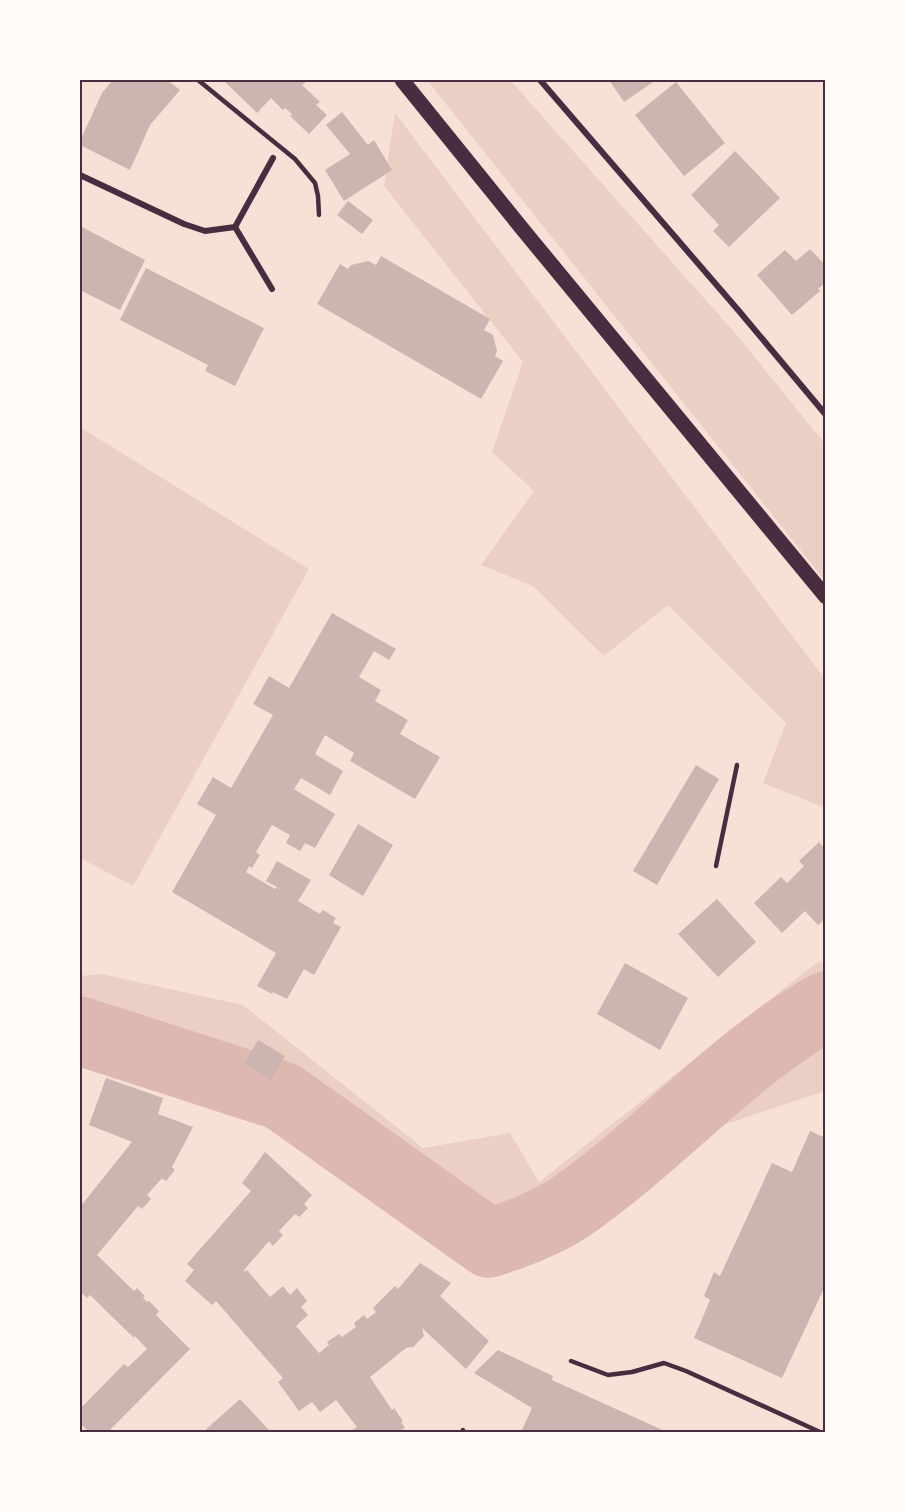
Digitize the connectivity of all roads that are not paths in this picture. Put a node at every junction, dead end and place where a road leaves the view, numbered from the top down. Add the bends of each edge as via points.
1 (198, 80) edge
2 (402, 80) edge
3 (540, 80) edge
4 (273, 158) dead end
5 (80, 175) edge
6 (319, 214) dead end
7 (235, 227) junction
8 (272, 289) dead end
9 (825, 414) edge
10 (825, 597) edge
11 (737, 765) dead end
12 (716, 866) dead end
13 (571, 1361) dead end
14 (820, 1432) edge

1 - 6 lane via 295,159 315,183
2 - 10 main road
3 - 9 street
4 - 7 street
5 - 7 street via 184,224 205,231
7 - 8 street
11 - 12 lane
13 - 14 lane via 608,1375 664,1364

